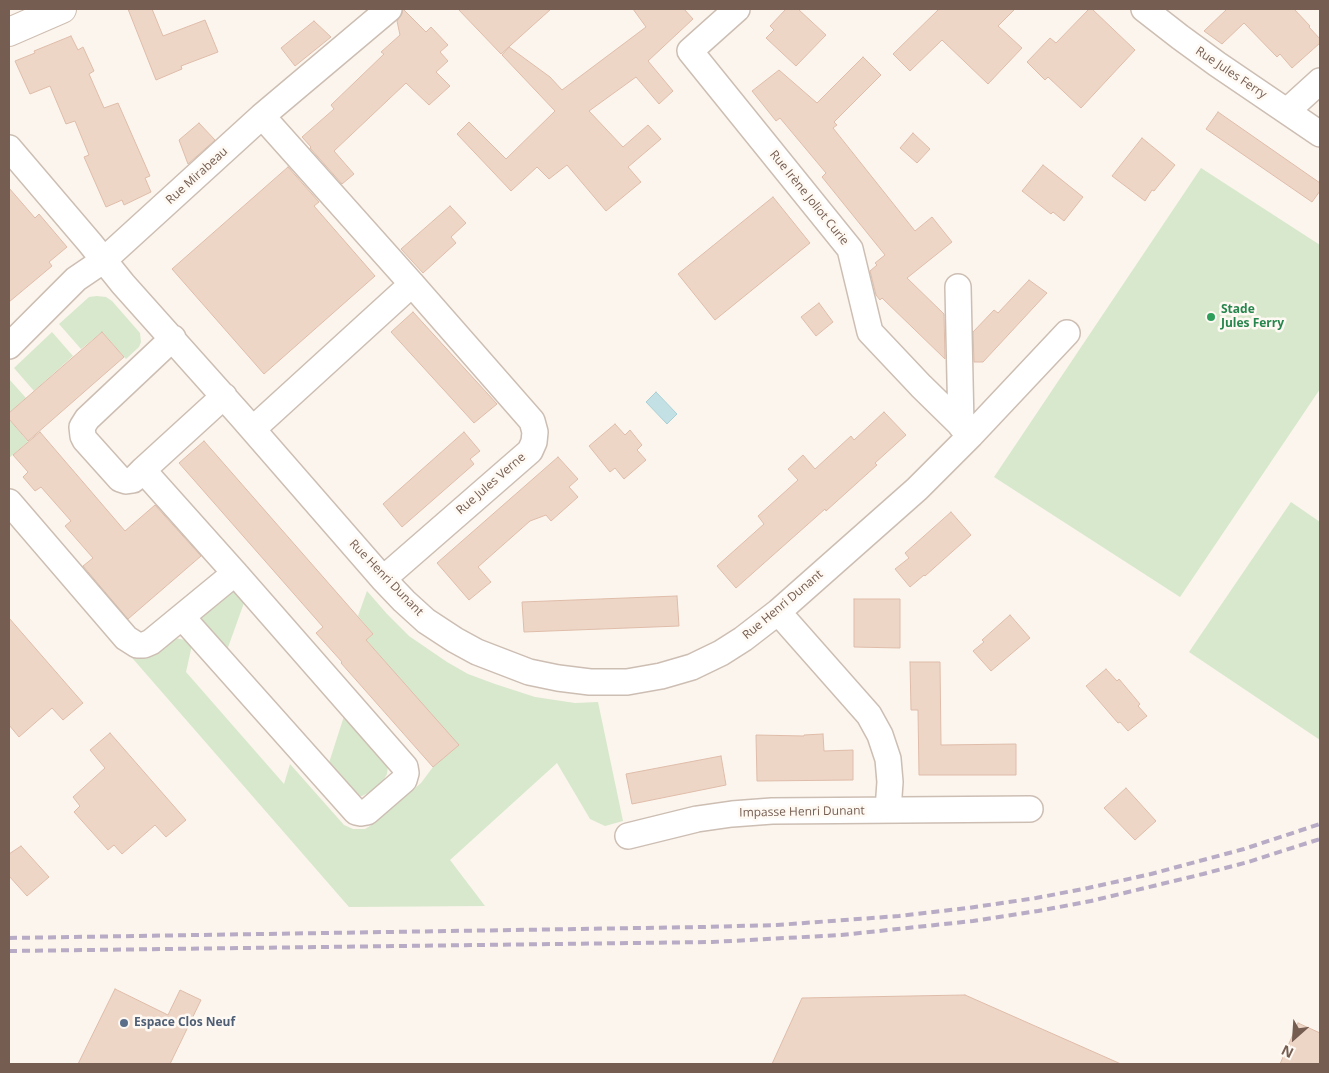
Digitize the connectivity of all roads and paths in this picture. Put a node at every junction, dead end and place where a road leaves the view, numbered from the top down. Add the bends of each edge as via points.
1 (62, 9) edge
2 (388, 9) edge
3 (737, 9) edge
4 (1144, 9) edge
5 (9, 32) edge
6 (1320, 81) edge
7 (1287, 111) junction
8 (262, 116) junction
9 (1320, 134) edge
10 (9, 148) edge
11 (104, 260) junction
12 (412, 284) junction
13 (958, 287) dead end
14 (1067, 333) dead end
15 (173, 338) junction
16 (9, 346) edge
17 (224, 396) junction
18 (253, 429) junction
19 (966, 430) junction
20 (143, 470) junction
21 (9, 502) edge
22 (235, 573) junction
23 (383, 579) junction
24 (778, 612) junction
25 (182, 617) junction
26 (1030, 809) dead end
27 (888, 810) junction
28 (628, 836) dead end

1 - 5 street
2 - 8 street, Rue Mirabeau
3 - 19 street, Rue Irène Joliot Curie via 690,51 850,249 870,332
4 - 7 street, Rue Jules Ferry
6 - 7 street
7 - 9 street, Rue Jules Ferry
8 - 11 street, Rue Mirabeau
8 - 12 street, Rue Jules Verne
10 - 11 street, Rue Henri Dunant
11 - 15 street, Rue Henri Dunant
11 - 16 street, Rue Mirabeau via 76,279
12 - 18 street
12 - 23 street, Rue Jules Verne via 532,421 535,432 530,451
13 - 19 street
14 - 19 street, Rue Henri Dunant
15 - 17 street, Rue Henri Dunant
15 - 20 street via 82,426 85,440 120,479 133,480
17 - 18 street, Rue Henri Dunant
17 - 20 street
18 - 23 street, Rue Henri Dunant
19 - 24 street, Rue Henri Dunant via 917,489
20 - 22 street
21 - 25 street via 131,642 137,645 151,642
22 - 25 street
22 - 25 street via 405,767 404,780 367,812 356,812
23 - 24 street, Rue Henri Dunant via 426,621 476,652 529,672 590,682 627,682 692,667 743,639
24 - 27 street via 869,715 888,759
26 - 27 street, Impasse Henri Dunant
27 - 28 street, Impasse Henri Dunant via 732,814

